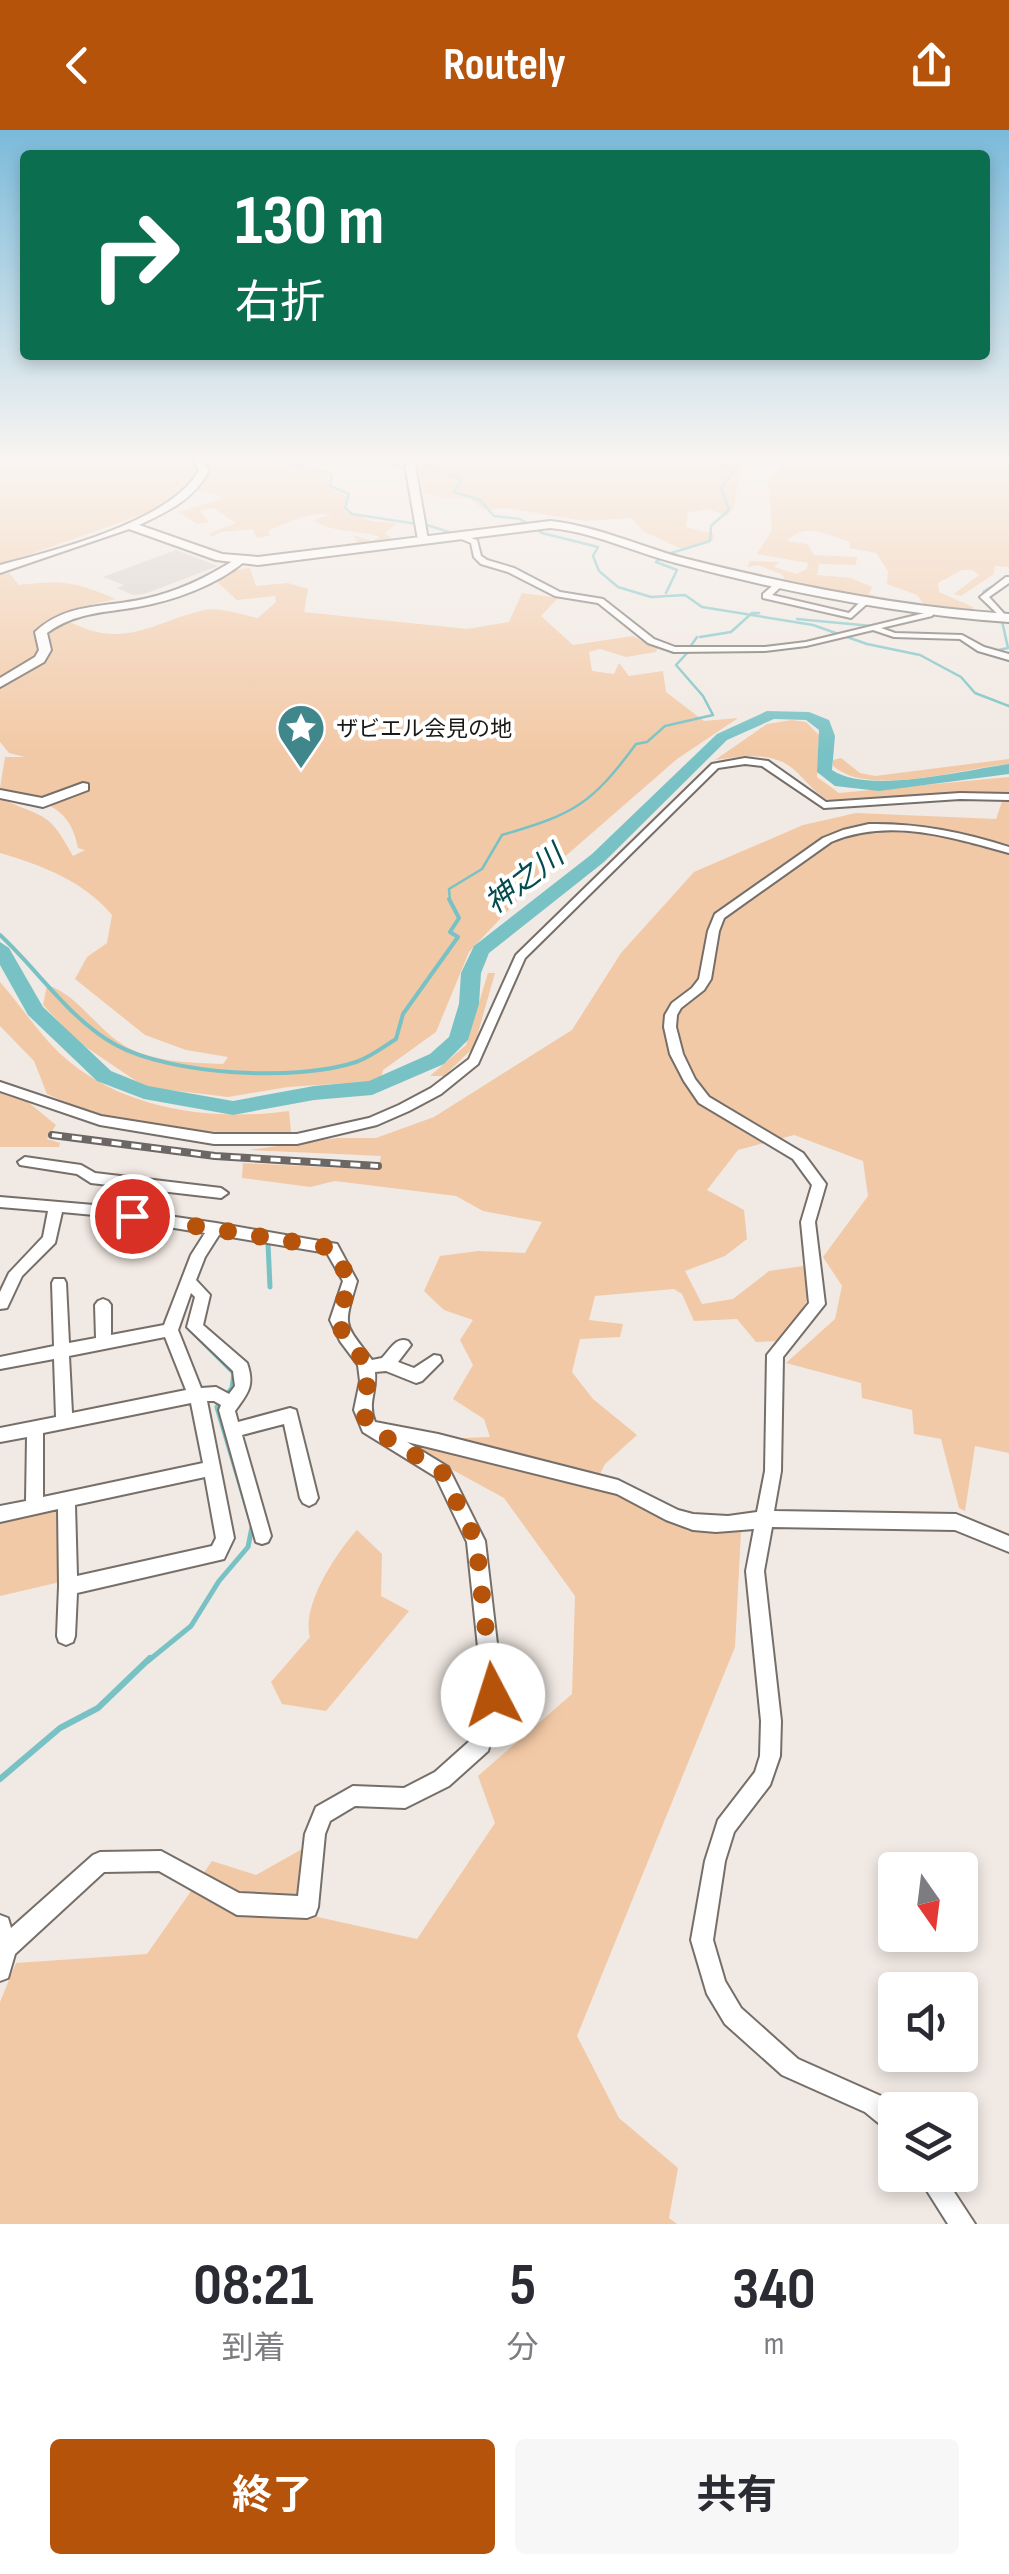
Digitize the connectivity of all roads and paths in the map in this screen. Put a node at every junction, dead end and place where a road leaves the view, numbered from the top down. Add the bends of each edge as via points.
1 (35, 557) edge
2 (230, 557) edge
3 (298, 557) edge
4 (478, 557) edge
5 (665, 557) edge
6 (240, 560) junction
7 (0, 569) edge
8 (1009, 580) edge
9 (781, 583) junction
10 (866, 602) junction
11 (929, 614) junction
12 (1006, 618) edge
13 (874, 628) junction
14 (1009, 657) edge
15 (0, 682) edge
16 (83, 787) dead end
17 (0, 794) edge
18 (1009, 797) edge
19 (1009, 850) edge
20 (0, 1086) edge
21 (26, 1162) dead end
22 (109, 1180) junction
23 (221, 1194) dead end
24 (0, 1202) edge
25 (56, 1206) junction
26 (94, 1210) junction
27 (216, 1228) junction
28 (188, 1282) junction
29 (59, 1283) dead end
30 (2, 1304) edge
31 (103, 1306) dead end
32 (170, 1330) junction
33 (104, 1343) junction
34 (403, 1345) dead end
35 (61, 1351) junction
36 (434, 1361) dead end
37 (0, 1363) edge
38 (386, 1364) junction
39 (367, 1366) junction
40 (196, 1395) junction
41 (223, 1398) junction
42 (64, 1422) junction
43 (369, 1427) junction
44 (34, 1428) junction
45 (233, 1430) junction
46 (0, 1435) edge
47 (212, 1468) junction
48 (309, 1498) dead end
49 (66, 1500) junction
50 (34, 1506) junction
51 (0, 1514) edge
52 (762, 1519) junction
53 (262, 1536) dead end
54 (1009, 1544) edge
55 (68, 1586) junction
56 (66, 1636) dead end
57 (2, 1948) edge
58 (878, 2108) edge
59 (941, 2192) edge
60 (963, 2224) edge

1 - 7 main road
2 - 6 main road
3 - 6 main road
4 - 13 street via 558,594 600,601 651,641 674,650 765,650
5 - 9 main road
6 - 15 street via 151,600 72,613 41,632 40,659
8 - 12 street via 984,597
9 - 10 main road
9 - 10 street via 766,596 851,616
10 - 11 main road
11 - 12 main road
11 - 13 street
13 - 14 street via 962,637
16 - 17 street via 43,802
18 - 20 street via 824,806 765,762 715,766 520,956 474,1061 436,1091 372,1122 297,1138 214,1139 100,1120
19 - 52 street via 944,832 872,828 827,840 719,916 702,984 670,1018 692,1088 798,1156 819,1184 808,1222 817,1304 776,1355 773,1472
21 - 22 street
22 - 23 street
22 - 26 street
24 - 25 street
25 - 26 street
25 - 30 street via 50,1240 16,1273
26 - 27 street
27 - 28 street
27 - 39 street via 332,1248 350,1281 338,1320
28 - 32 street
28 - 41 street via 202,1294 195,1326 240,1368 242,1387
29 - 35 street
31 - 33 street
32 - 33 street
32 - 40 street
33 - 35 street
34 - 38 street
35 - 37 street
35 - 42 street
36 - 38 street via 416,1376
38 - 39 street
39 - 43 street via 362,1410
40 - 41 street
40 - 42 street
40 - 47 street
41 - 45 street
42 - 44 street
43 - 52 street via 614,1486 684,1520
43 - 57 street via 442,1472 476,1541 493,1695 481,1744 442,1779 405,1798 353,1796 322,1814 307,1907 237,1904 162,1861 100,1862
44 - 46 street
44 - 50 street
45 - 48 street via 290,1415
45 - 53 street
47 - 49 street
47 - 55 street via 225,1538 218,1553
49 - 50 street
49 - 55 street
50 - 51 street
52 - 54 street via 956,1522
52 - 58 street via 755,1571 770,1756 763,1778 725,1826 702,1940 715,1986 733,2016 790,2067
55 - 56 street
59 - 60 street

